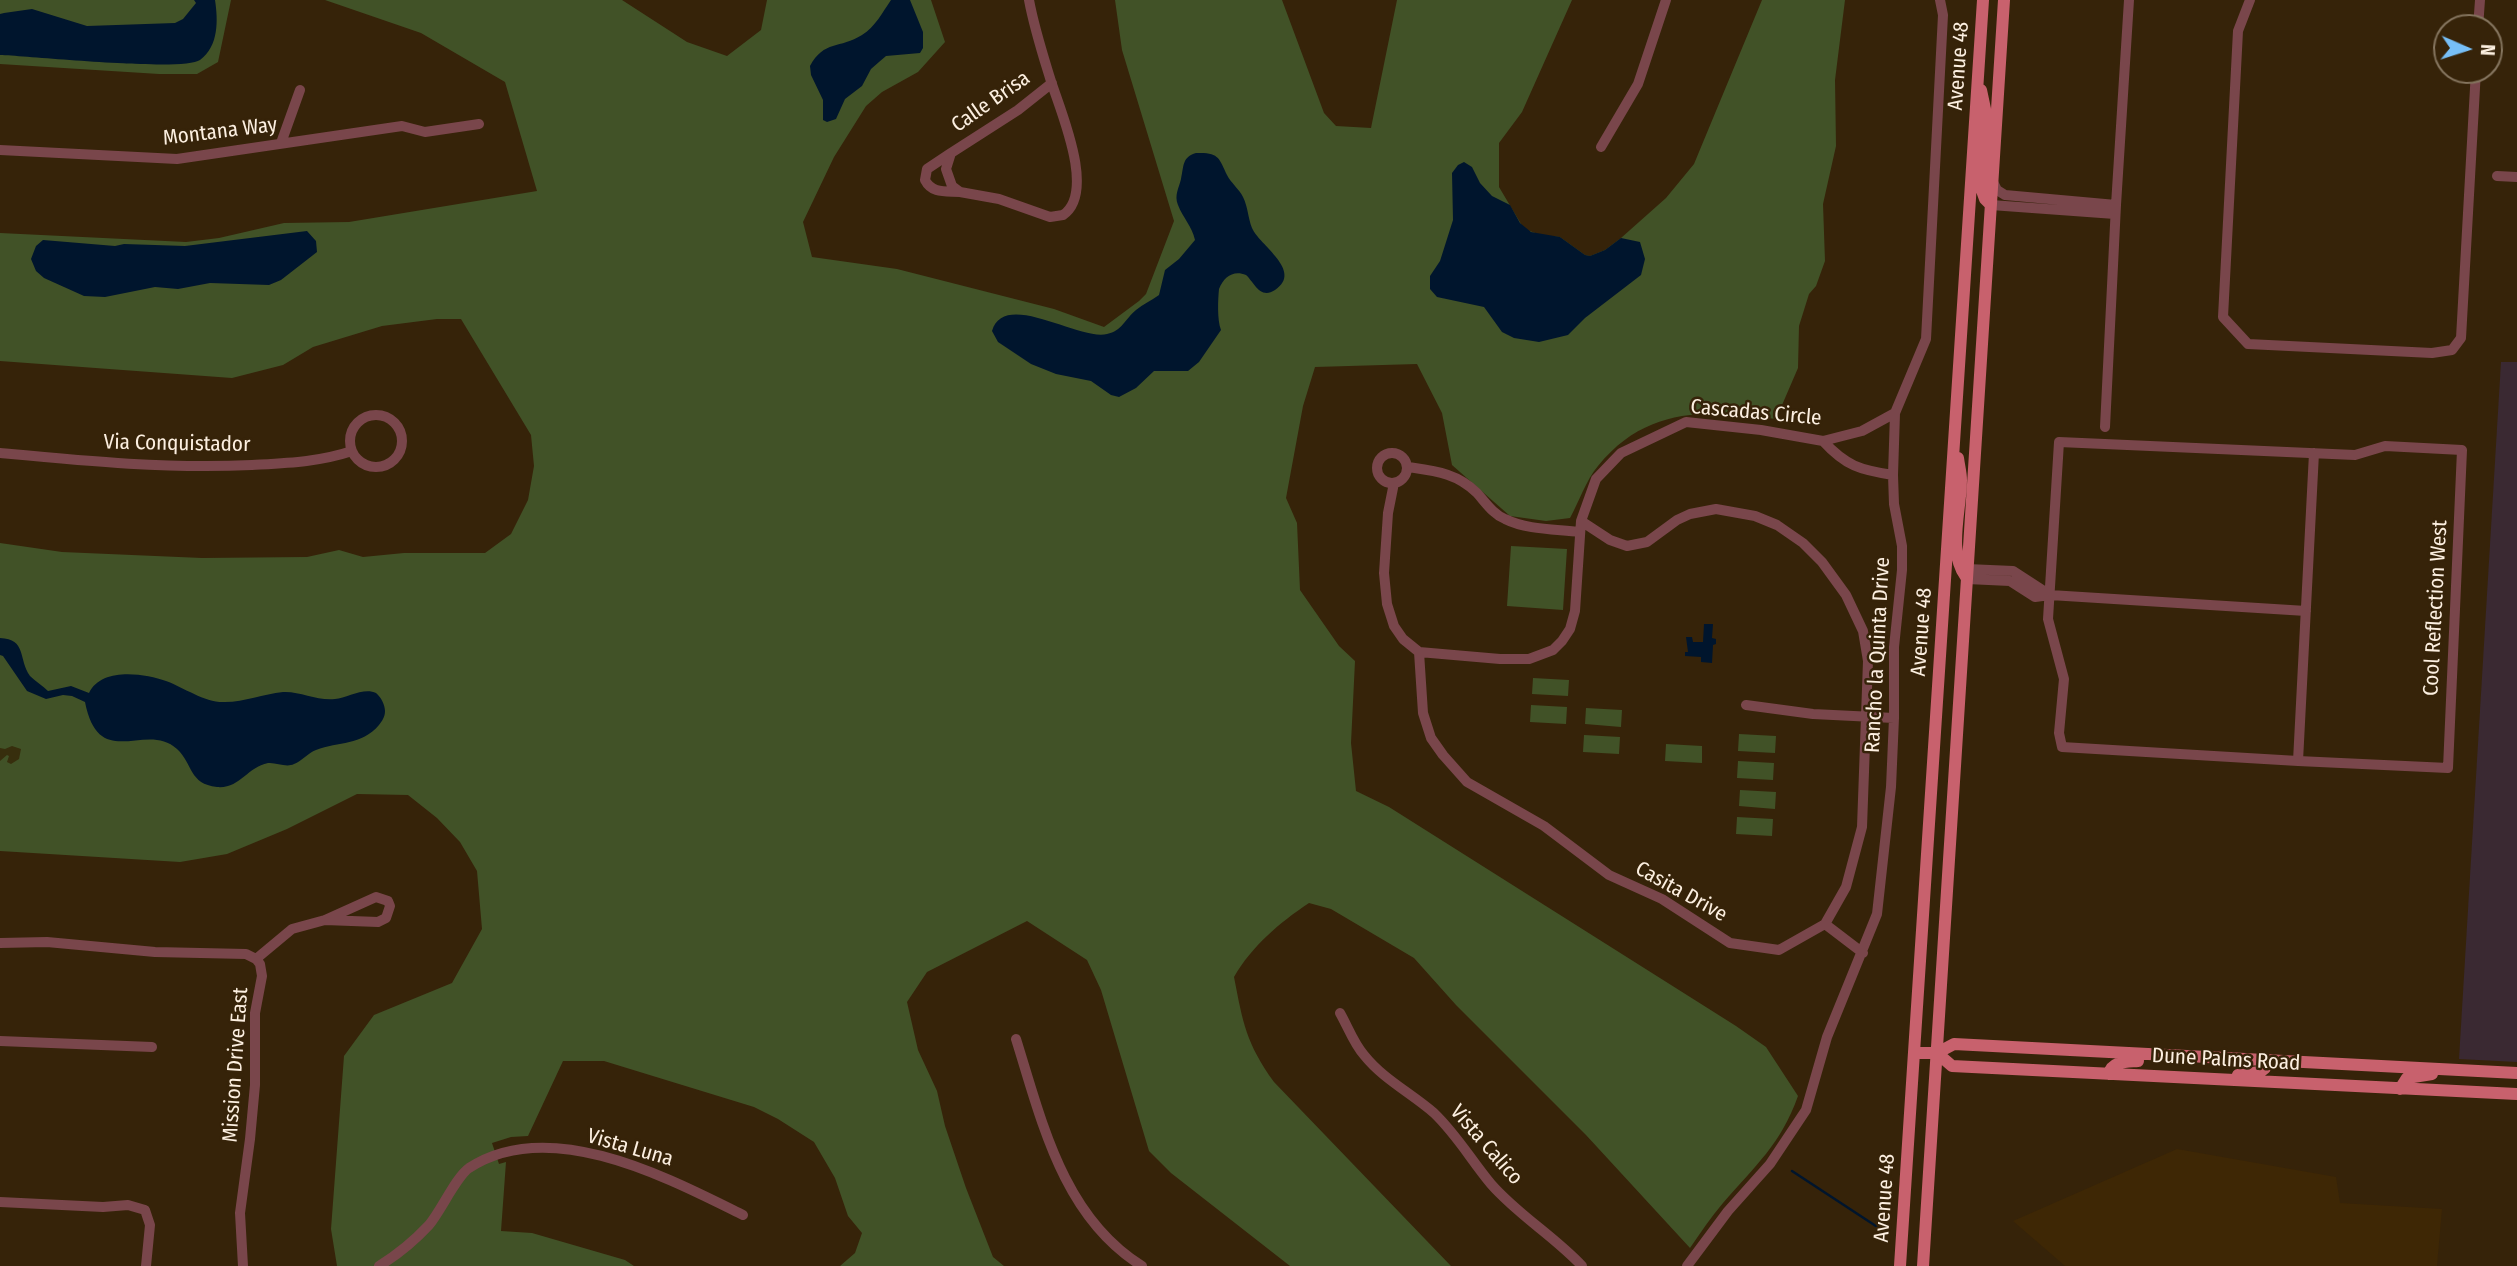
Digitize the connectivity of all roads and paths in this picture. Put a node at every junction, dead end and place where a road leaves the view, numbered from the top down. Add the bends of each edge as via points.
1 (1028, 0) edge
2 (1666, 0) edge
3 (1940, 0) edge
4 (1983, 0) edge
5 (2004, 0) edge
6 (2129, 0) edge
7 (2250, 0) edge
8 (1978, 76) junction
9 (1052, 83) junction
10 (2475, 84) edge
11 (300, 90) dead end
12 (479, 124) dead end
13 (281, 144) junction
14 (1601, 148) dead end
15 (0, 149) edge
16 (951, 153) junction
17 (2497, 176) dead end
18 (2517, 177) edge
19 (1993, 182) junction
20 (960, 192) junction
21 (1991, 205) junction
22 (2115, 209) junction
23 (1895, 413) junction
24 (2105, 427) dead end
25 (1823, 441) junction
26 (1954, 441) junction
27 (352, 451) junction
28 (0, 453) edge
29 (2314, 453) junction
30 (1408, 467) junction
31 (1893, 475) junction
32 (1394, 483) junction
33 (1581, 527) junction
34 (1966, 574) junction
35 (2050, 595) junction
36 (2306, 611) junction
37 (1943, 617) junction
38 (1419, 652) junction
39 (1746, 705) dead end
40 (1867, 716) junction
41 (1894, 718) junction
42 (2298, 761) junction
43 (325, 920) junction
44 (1825, 924) junction
45 (0, 943) edge
46 (1863, 953) junction
47 (256, 959) junction
48 (1340, 1013) dead end
49 (1016, 1040) dead end
50 (0, 1041) edge
51 (152, 1047) dead end
52 (1915, 1053) junction
53 (1937, 1054) junction
54 (2169, 1056) junction
55 (2267, 1060) junction
56 (2453, 1070) junction
57 (2517, 1073) edge
58 (2109, 1074) junction
59 (2210, 1079) junction
60 (2400, 1088) junction
61 (2517, 1094) edge
62 (0, 1202) edge
63 (743, 1215) dead end
64 (146, 1266) edge
65 (243, 1266) edge
66 (379, 1266) edge
67 (1142, 1266) edge
68 (1582, 1266) edge
69 (1687, 1266) edge
70 (1900, 1266) edge
71 (1923, 1266) edge

1 - 9 street, Calle Brisa
2 - 14 street via 1637,84
3 - 23 street, Rancho la Quinta Drive via 1943,15 1926,339
4 - 8 main road, Avenue 48
5 - 19 main road, Avenue 48
6 - 22 street
7 - 10 street via 2238,31 2223,317 2248,344 2432,353 2452,350 2461,338
8 - 21 main road via 1985,109 1981,188
8 - 26 main road, Avenue 48
9 - 16 street, Calle Brisa
9 - 20 street, Calle Brisa via 1076,172 1069,211 1050,217 999,199
11 - 13 street
12 - 13 street, Montana Way via 425,132 402,126
13 - 15 street, Montana Way via 177,159
16 - 20 street, Calle Brisa via 946,169 952,186
16 - 20 street via 927,169 925,180 936,191
17 - 18 street
19 - 21 main road, Avenue 48
19 - 22 street via 2004,195
21 - 22 street
21 - 34 main road, Avenue 48
22 - 24 street
23 - 25 street, Cascadas Circle via 1862,431
23 - 31 street, Rancho la Quinta Drive
25 - 31 street via 1840,460
25 - 33 street, Cascadas Circle via 1686,422 1620,453 1596,479
26 - 34 main road via 1961,478 1957,554
26 - 37 main road, Avenue 48
27 - 27 street via 365,464 384,465 400,450 400,432 389,418 368,416 353,430
27 - 28 street, Via Conquistador via 313,462 218,467 132,466
29 - 35 street, Cool Reflection West via 2059,442
29 - 36 street
29 - 42 street, Cool Reflection West via 2355,455 2385,446 2462,450 2448,768
30 - 32 street via 1404,478
30 - 32 street via 1397,453 1380,459 1378,474
30 - 33 street via 1459,478 1506,520 1528,527
31 - 41 street, Rancho la Quinta Drive via 1902,546
32 - 38 street via 1384,573 1387,604 1398,633
33 - 38 street, Cascadas Circle via 1573,621 1553,650 1529,659
33 - 40 street via 1627,546 1647,542 1690,514 1716,509 1777,525 1822,562 1854,609 1868,661
34 - 35 street via 2013,571
34 - 37 main road via 1951,592
34 - 53 main road, Avenue 48
35 - 36 street
35 - 42 street, Cool Reflection West via 2048,619 2064,679 2062,747
36 - 42 street
37 - 52 main road, Avenue 48
38 - 44 street, Casita Drive via 1423,713 1432,738 1466,782 1544,826 1609,875 1662,899 1730,943 1779,950
39 - 40 street
40 - 41 street
40 - 44 street via 1861,827 1846,887
41 - 46 street, Rancho la Quinta Drive via 1882,888
43 - 43 street via 378,922 386,918 390,906 376,897
43 - 47 street via 292,929
44 - 46 street
45 - 47 street, Mission Drive East via 235,953
46 - 69 street, Rancho la Quinta Drive via 1828,1037 1806,1110 1770,1164
47 - 65 street, Mission Drive East via 262,976 240,1213
48 - 68 street, Vista Calico via 1363,1055 1433,1113 1491,1184
49 - 67 street via 1051,1149 1069,1186 1094,1224
50 - 51 street
52 - 53 main road, Dune Palms Road
52 - 70 main road, Avenue 48
53 - 54 main road, Dune Palms Road via 1954,1044
53 - 58 main road, Dune Palms Road via 1952,1066
53 - 71 main road, Avenue 48
54 - 55 main road, Dune Palms Road
54 - 58 main road via 2117,1063
55 - 56 main road, Dune Palms Road
55 - 59 main road via 2260,1072
56 - 57 main road, Dune Palms Road
56 - 60 main road via 2407,1078
58 - 59 main road, Dune Palms Road
59 - 60 main road, Dune Palms Road
60 - 61 main road, Dune Palms Road
62 - 64 street via 128,1205 145,1210 150,1225
63 - 66 street, Vista Luna via 672,1180 602,1156 544,1147 507,1150 467,1169 429,1224

